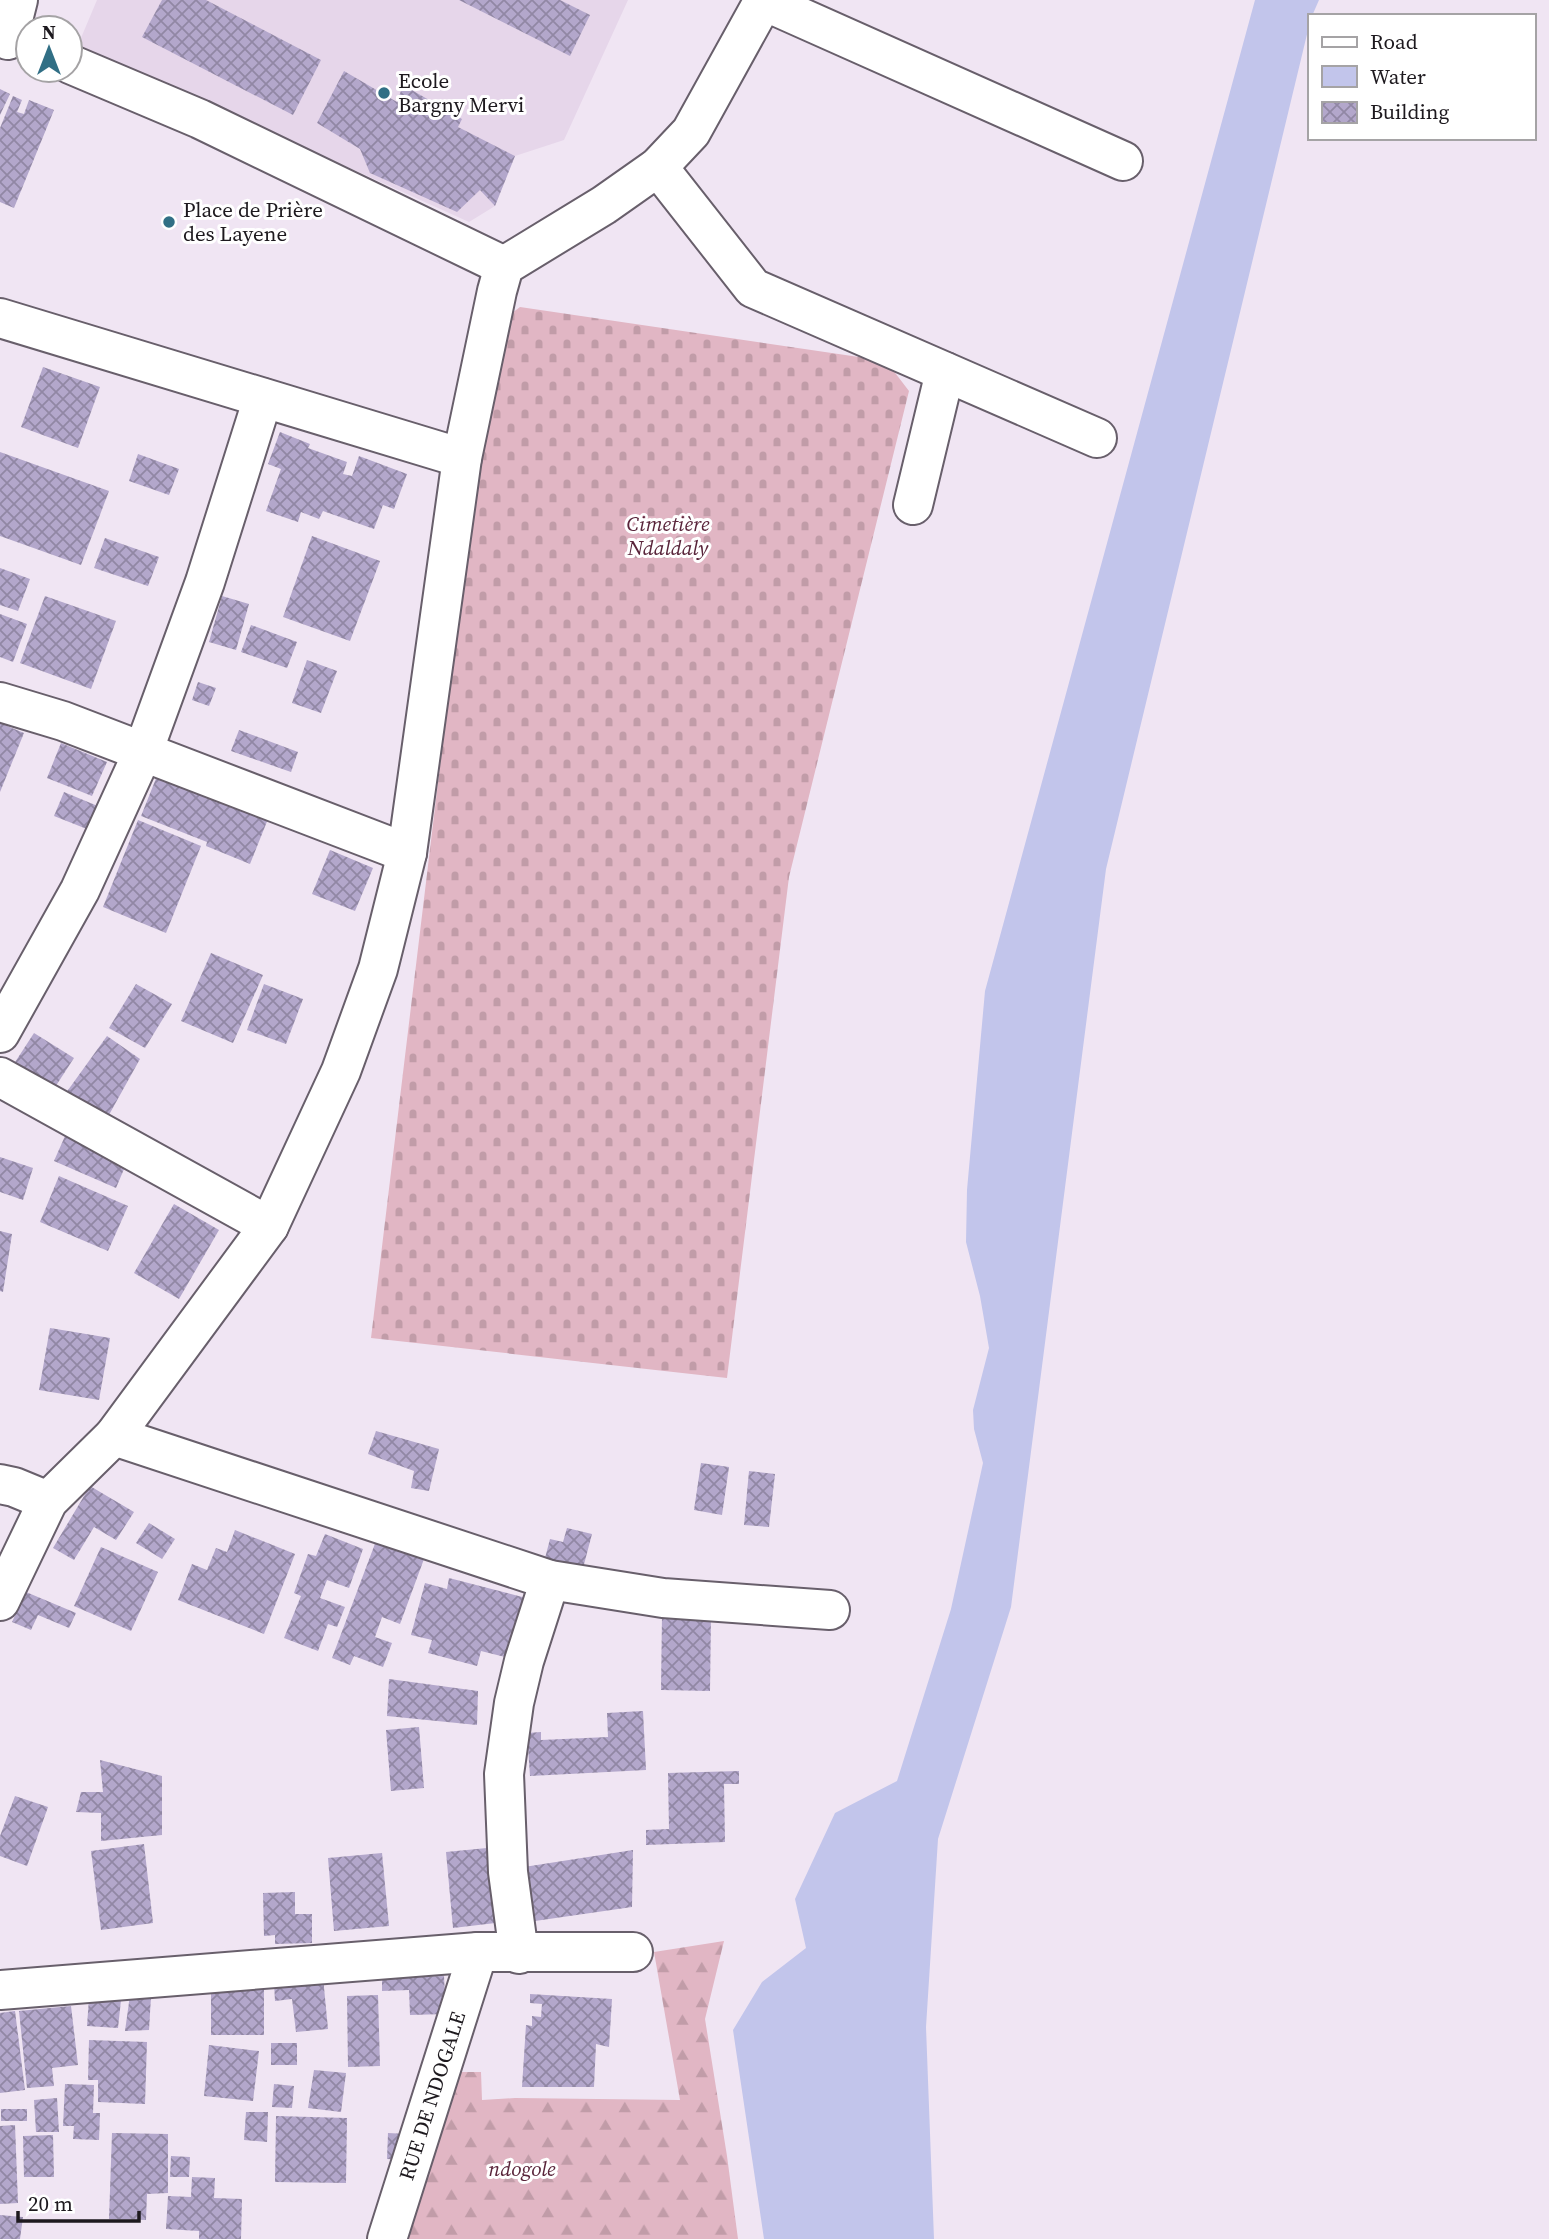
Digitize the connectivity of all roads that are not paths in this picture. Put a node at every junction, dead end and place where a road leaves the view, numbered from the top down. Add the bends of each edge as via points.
1 (18, 0) edge
2 (764, 1) edge
3 (12, 43) edge
4 (84, 70) edge
5 (1123, 161) dead end
6 (658, 167) junction
7 (504, 266) junction
8 (0, 318) edge
9 (945, 372) junction
10 (262, 398) junction
11 (1097, 438) dead end
12 (462, 458) junction
13 (913, 505) dead end
14 (0, 702) edge
15 (143, 752) junction
16 (407, 853) junction
17 (0, 1033) edge
18 (0, 1077) edge
19 (269, 1226) junction
20 (114, 1436) junction
21 (0, 1484) edge
22 (48, 1501) junction
23 (550, 1580) junction
24 (0, 1601) edge
25 (830, 1610) dead end
26 (478, 1952) junction
27 (633, 1952) dead end
28 (519, 1954) junction
29 (0, 1990) edge
30 (387, 2239) edge

1 - 3 street
2 - 5 street
2 - 6 street via 691,132
4 - 7 street via 200,120
6 - 7 street
6 - 9 street via 753,288
7 - 12 street
8 - 10 street
9 - 11 street
9 - 13 street
10 - 12 street
10 - 15 street via 205,582
12 - 16 street
14 - 15 street
15 - 16 street
15 - 17 street via 79,890
16 - 19 street via 378,969 341,1071
18 - 19 street
19 - 20 street
20 - 22 street
20 - 23 street
21 - 22 street
22 - 24 street
23 - 25 street via 663,1598
23 - 28 street via 514,1703 504,1774 508,1872
26 - 28 street
26 - 29 street
26 - 30 street, RUE DE NDOGALE
27 - 28 street

